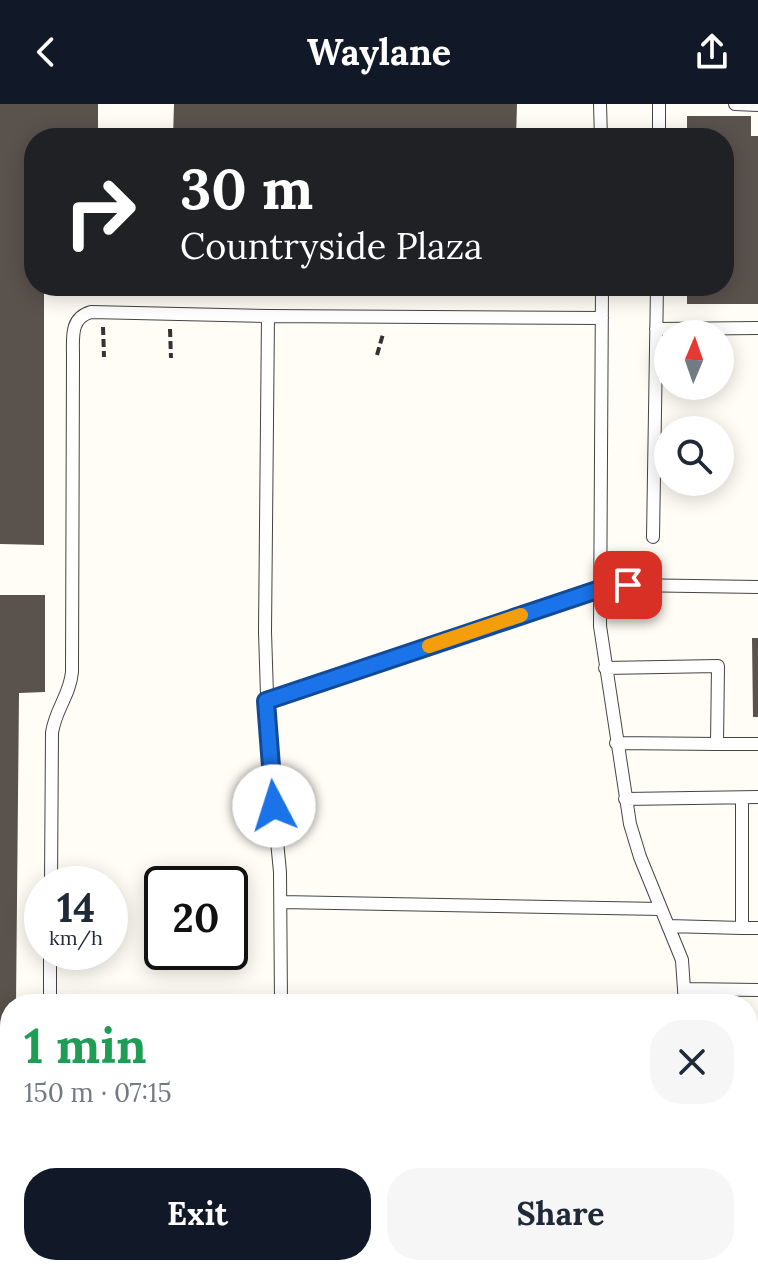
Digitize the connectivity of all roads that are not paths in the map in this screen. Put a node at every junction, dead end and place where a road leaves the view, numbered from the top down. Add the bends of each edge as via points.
1 (600, 104) edge
2 (659, 104) edge
3 (735, 104) edge
4 (758, 105) edge
5 (601, 128) edge
6 (659, 128) edge
7 (602, 296) edge
8 (657, 296) edge
9 (268, 316) junction
10 (602, 318) junction
11 (656, 320) edge
12 (734, 328) edge
13 (758, 328) edge
14 (655, 400) edge
15 (653, 537) dead end
16 (758, 587) edge
17 (600, 589) junction
18 (605, 668) junction
19 (266, 701) junction
20 (616, 743) junction
21 (717, 744) junction
22 (758, 744) edge
23 (758, 797) edge
24 (742, 798) junction
25 (625, 799) junction
26 (742, 845) junction
27 (758, 845) edge
28 (51, 866) edge
29 (281, 902) junction
30 (661, 909) junction
31 (668, 926) junction
32 (742, 928) junction
33 (758, 928) edge
34 (50, 970) edge
35 (685, 989) junction
36 (758, 990) edge
37 (50, 994) edge
38 (281, 994) edge
39 (685, 994) edge

1 - 5 lane
2 - 6 lane
3 - 4 lane
7 - 10 lane
8 - 11 lane
9 - 10 lane
9 - 19 lane
9 - 28 lane via 91,312 74,327 72,672 71,686 53,720
10 - 17 lane
12 - 13 lane
14 - 15 lane
16 - 17 lane
17 - 18 lane
17 - 19 lane
18 - 20 lane
18 - 21 lane via 718,666
19 - 29 lane
20 - 21 lane
20 - 25 lane
21 - 22 lane
23 - 24 lane
24 - 25 lane
24 - 26 lane
25 - 30 lane
26 - 27 lane
26 - 32 lane
29 - 30 lane
29 - 38 lane
30 - 31 lane
31 - 32 lane
31 - 35 lane via 682,960
32 - 33 lane
34 - 37 lane
35 - 36 lane
35 - 39 lane

